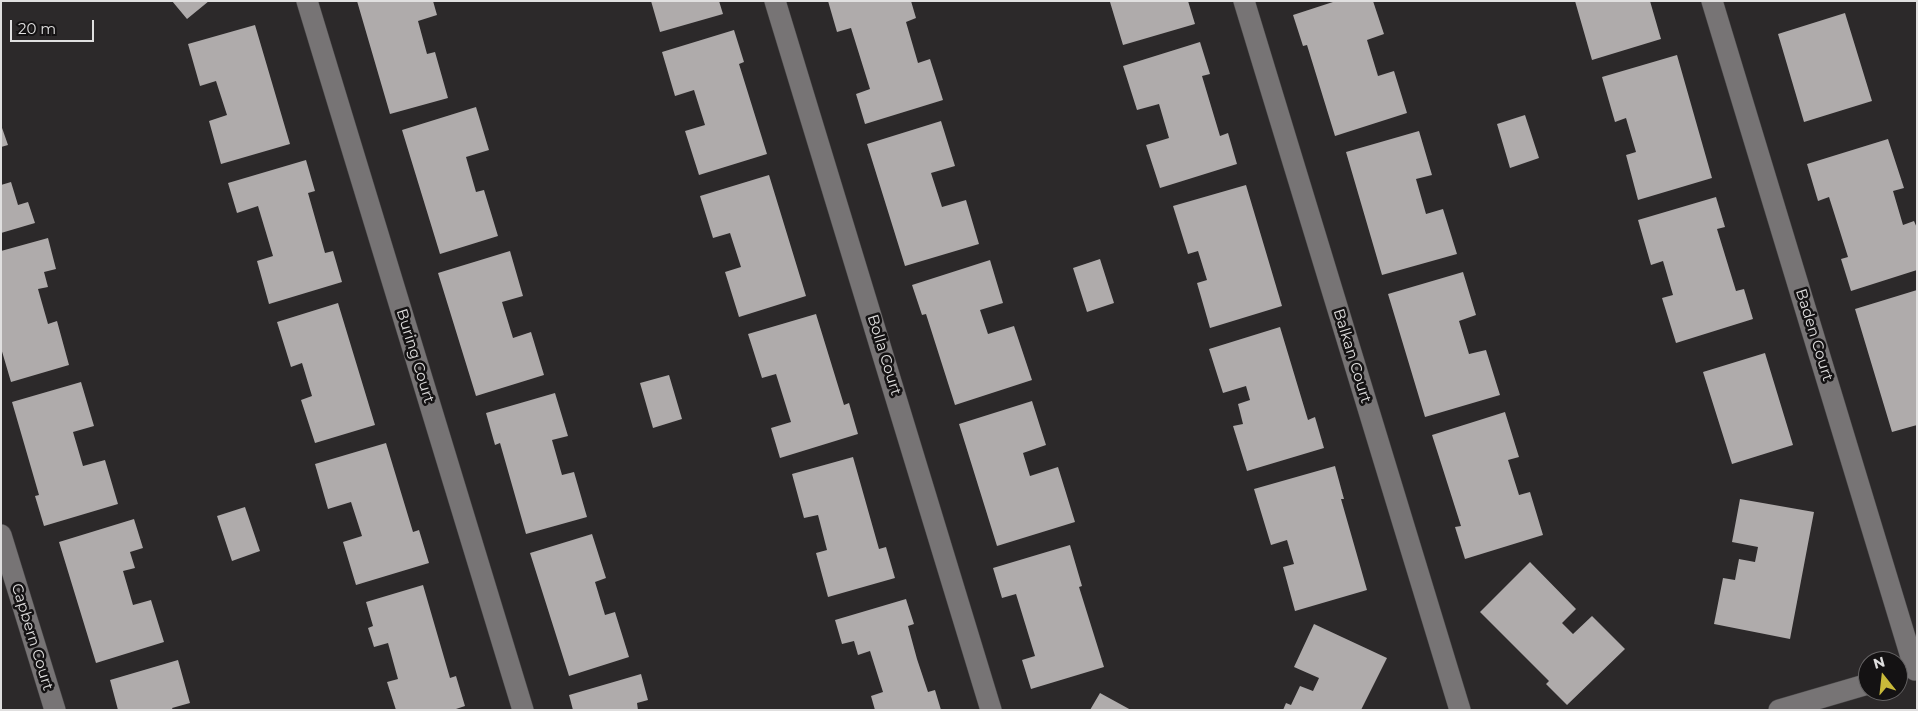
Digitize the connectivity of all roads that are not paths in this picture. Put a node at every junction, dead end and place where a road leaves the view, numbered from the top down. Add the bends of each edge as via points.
1 (307, 1) edge
2 (775, 1) edge
3 (1244, 1) edge
4 (1712, 1) edge
5 (1, 535) edge
6 (1910, 671) edge
7 (1858, 687) edge
8 (55, 710) edge
9 (524, 710) edge
10 (991, 710) edge
11 (1460, 710) edge
12 (1779, 710) edge

1 - 9 street, Buring Court
2 - 10 street, Bolla Court
3 - 11 street, Balkan Court
4 - 6 street, Baden Court
5 - 8 street, Capbern Court
7 - 12 street

